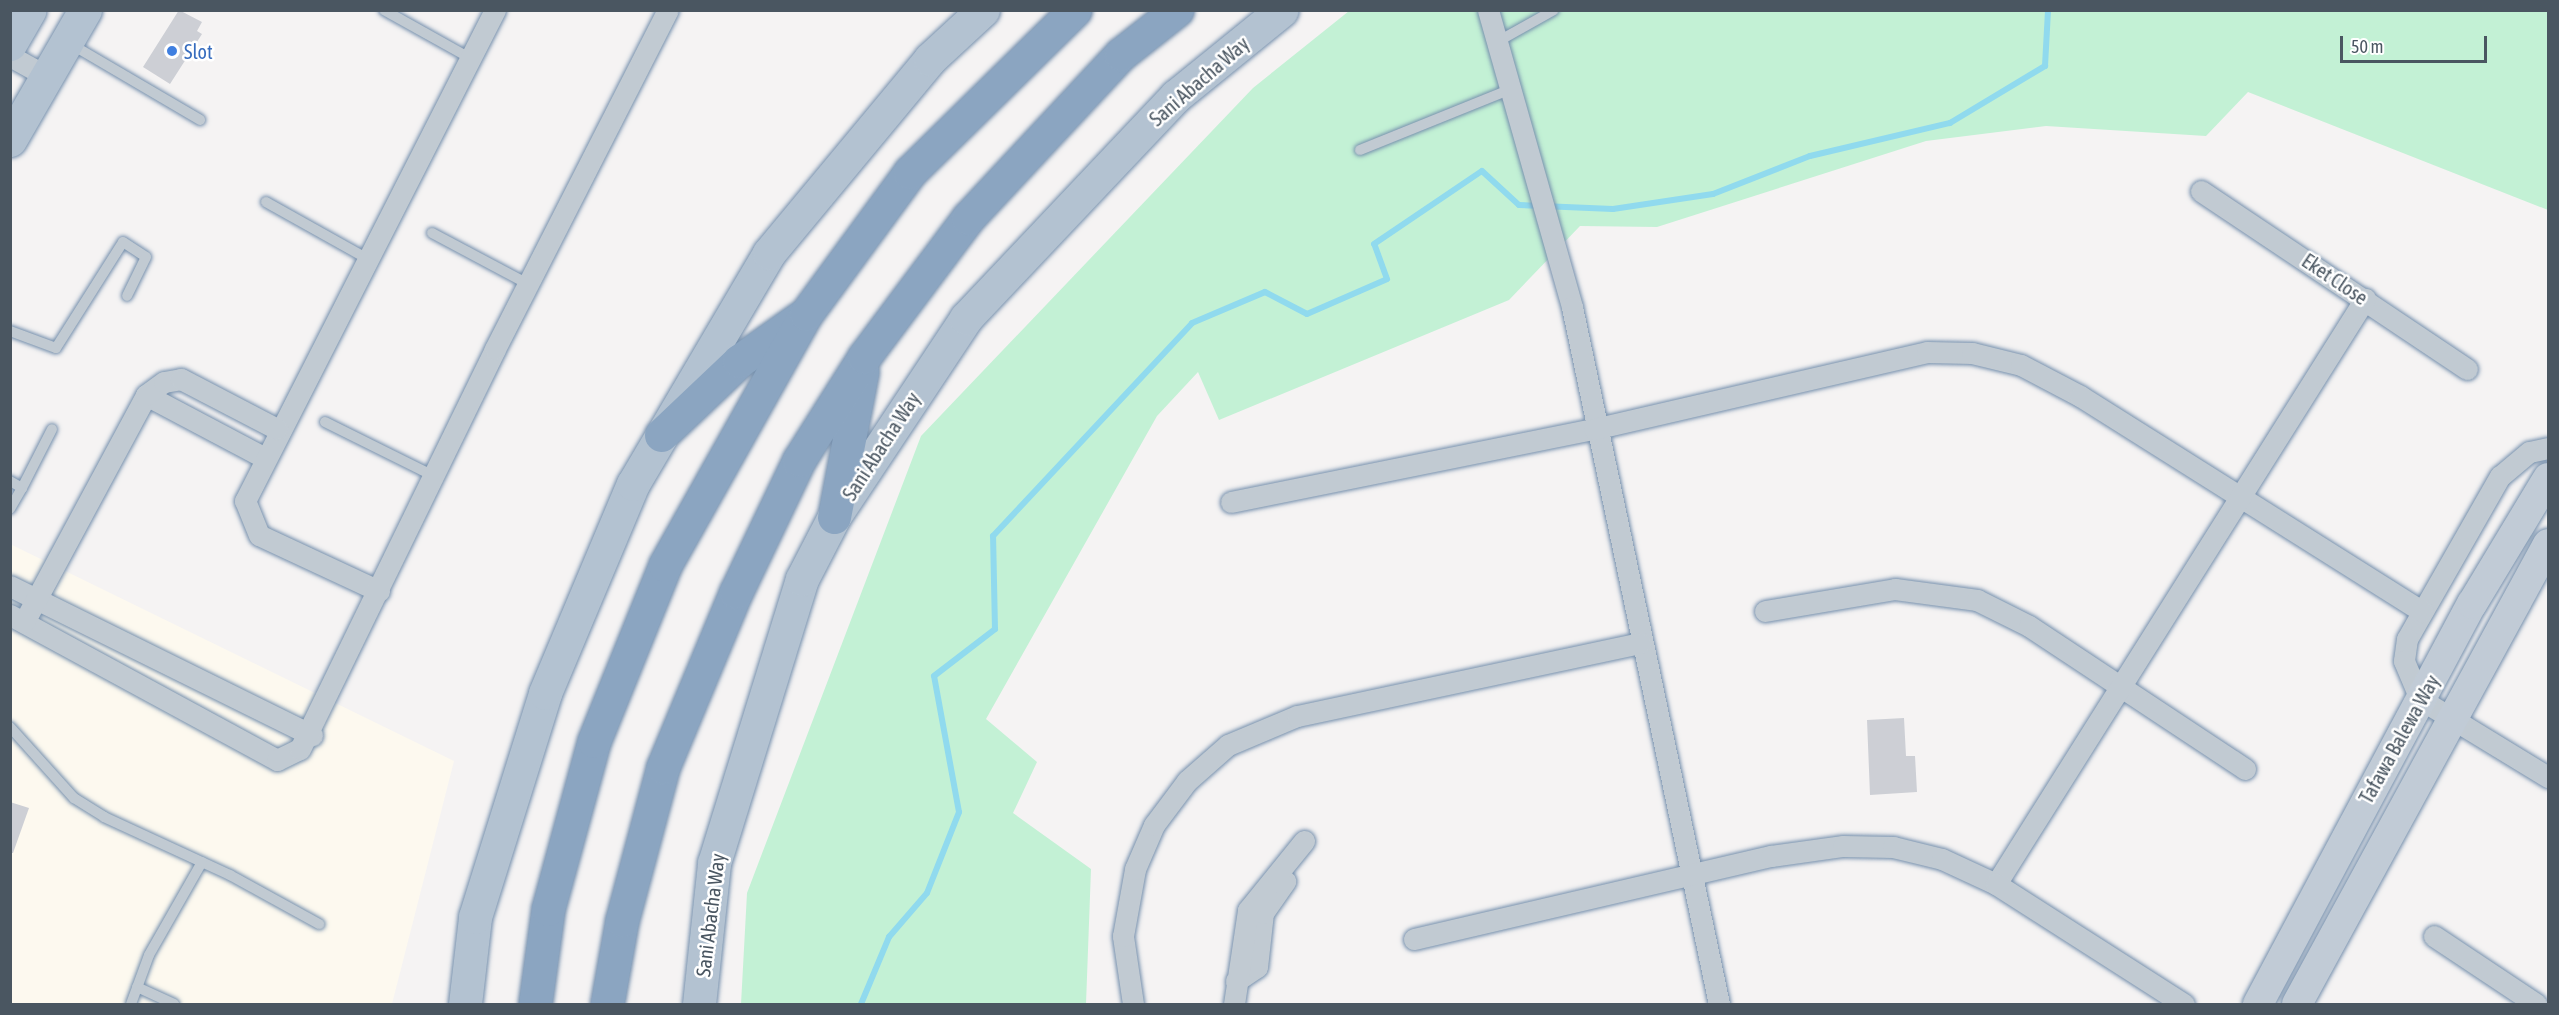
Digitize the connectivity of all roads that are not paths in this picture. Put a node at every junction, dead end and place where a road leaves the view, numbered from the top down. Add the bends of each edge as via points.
1 (30, 10) edge
2 (85, 10) edge
3 (384, 10) edge
4 (495, 10) edge
5 (669, 10) edge
6 (983, 10) edge
7 (1075, 10) edge
8 (1177, 10) edge
9 (1282, 10) edge
10 (1488, 10) edge
11 (1554, 10) edge
12 (67, 42) junction
13 (1497, 42) junction
14 (10, 44) edge
15 (10, 56) edge
16 (470, 58) junction
17 (46, 76) junction
18 (1511, 89) junction
19 (19, 105) edge
20 (200, 120) dead end
21 (10, 140) edge
22 (1360, 150) dead end
23 (2201, 191) dead end
24 (266, 202) dead end
25 (432, 233) dead end
26 (366, 258) junction
27 (528, 284) junction
28 (127, 296) dead end
29 (2365, 299) junction
30 (806, 314) junction
31 (10, 331) edge
32 (864, 357) junction
33 (2467, 369) dead end
34 (146, 395) junction
35 (325, 423) dead end
36 (52, 429) dead end
37 (277, 429) junction
38 (1594, 429) junction
39 (661, 435) junction
40 (2548, 448) edge
41 (263, 457) junction
42 (434, 476) junction
43 (2548, 478) edge
44 (10, 481) edge
45 (22, 488) junction
46 (2241, 493) junction
47 (1231, 502) dead end
48 (10, 509) edge
49 (834, 517) junction
50 (2548, 544) edge
51 (10, 585) edge
52 (379, 591) junction
53 (37, 599) junction
54 (2422, 611) junction
55 (1766, 612) dead end
56 (17, 619) edge
57 (1640, 643) junction
58 (2121, 687) junction
59 (2420, 699) junction
60 (2452, 717) junction
61 (10, 727) edge
62 (312, 735) junction
63 (2245, 770) dead end
64 (2548, 777) edge
65 (1304, 841) dead end
66 (202, 862) junction
67 (1692, 876) junction
68 (1284, 881) dead end
69 (1996, 884) junction
70 (319, 924) dead end
71 (2434, 936) dead end
72 (1414, 939) dead end
73 (1236, 981) junction
74 (137, 987) junction
75 (131, 1005) edge
76 (174, 1005) edge
77 (465, 1005) edge
78 (535, 1005) edge
79 (607, 1005) edge
80 (699, 1005) edge
81 (1133, 1005) edge
82 (1234, 1005) edge
83 (1719, 1005) edge
84 (2184, 1005) edge
85 (2258, 1005) edge
86 (2297, 1005) edge
87 (2536, 1005) edge

1 - 14 main road
2 - 12 main road
3 - 16 lane
4 - 16 street
5 - 27 street
6 - 39 main road via 930,59 769,253
7 - 30 highway via 910,172
8 - 32 highway via 1121,54 968,218
9 - 49 main road, Sani Abacha Way via 1176,96 966,318
10 - 13 street
11 - 13 lane
12 - 17 main road
12 - 20 lane
13 - 18 street
15 - 17 street
16 - 26 street
17 - 19 main road
18 - 22 lane
18 - 38 street via 1572,307
19 - 21 main road
23 - 29 street, Eket Close
24 - 26 lane
25 - 27 lane
26 - 37 street
27 - 42 street
28 - 31 lane via 146,257 123,242 56,348
29 - 33 street, Eket Close
29 - 46 street
30 - 39 highway via 739,362
30 - 78 highway via 665,565 594,741 548,909
32 - 49 highway
32 - 79 highway via 799,460 736,592 663,767 622,920
34 - 37 street via 181,379
34 - 41 street
34 - 53 street
35 - 42 lane
36 - 45 lane
37 - 41 street
38 - 46 street via 1927,352 1972,353 2021,365
38 - 47 street
38 - 57 street
39 - 77 main road via 633,484 545,693 475,917
40 - 54 street via 2529,452 2500,476
41 - 52 street via 245,501 259,535
42 - 52 street
43 - 59 main road, Tafawa Balewa Way
44 - 45 lane
45 - 48 lane
46 - 54 street
46 - 58 street
49 - 80 main road, Sani Abacha Way via 802,579 714,863
50 - 60 main road, Tafawa Balewa Way
51 - 53 street
52 - 62 street
53 - 56 street
53 - 62 street
54 - 59 street via 2407,639 2404,661
55 - 58 street via 1895,589 1936,591 1977,600 2029,626
56 - 62 street via 277,760 290,757
57 - 67 street
57 - 81 street via 1297,716 1228,745 1180,790 1154,825 1135,869 1123,936
58 - 63 street
58 - 69 street
59 - 60 street
59 - 85 main road, Tafawa Balewa Way
60 - 64 street
60 - 86 main road, Tafawa Balewa Way
61 - 66 lane via 74,798
65 - 73 street via 1248,910
66 - 70 lane
66 - 74 lane via 149,955
67 - 69 street via 1843,846 1893,847 1942,859
67 - 72 street
67 - 83 street
68 - 73 street via 1263,913 1257,967
69 - 84 street
71 - 87 street
73 - 82 street
74 - 75 lane
74 - 76 lane

